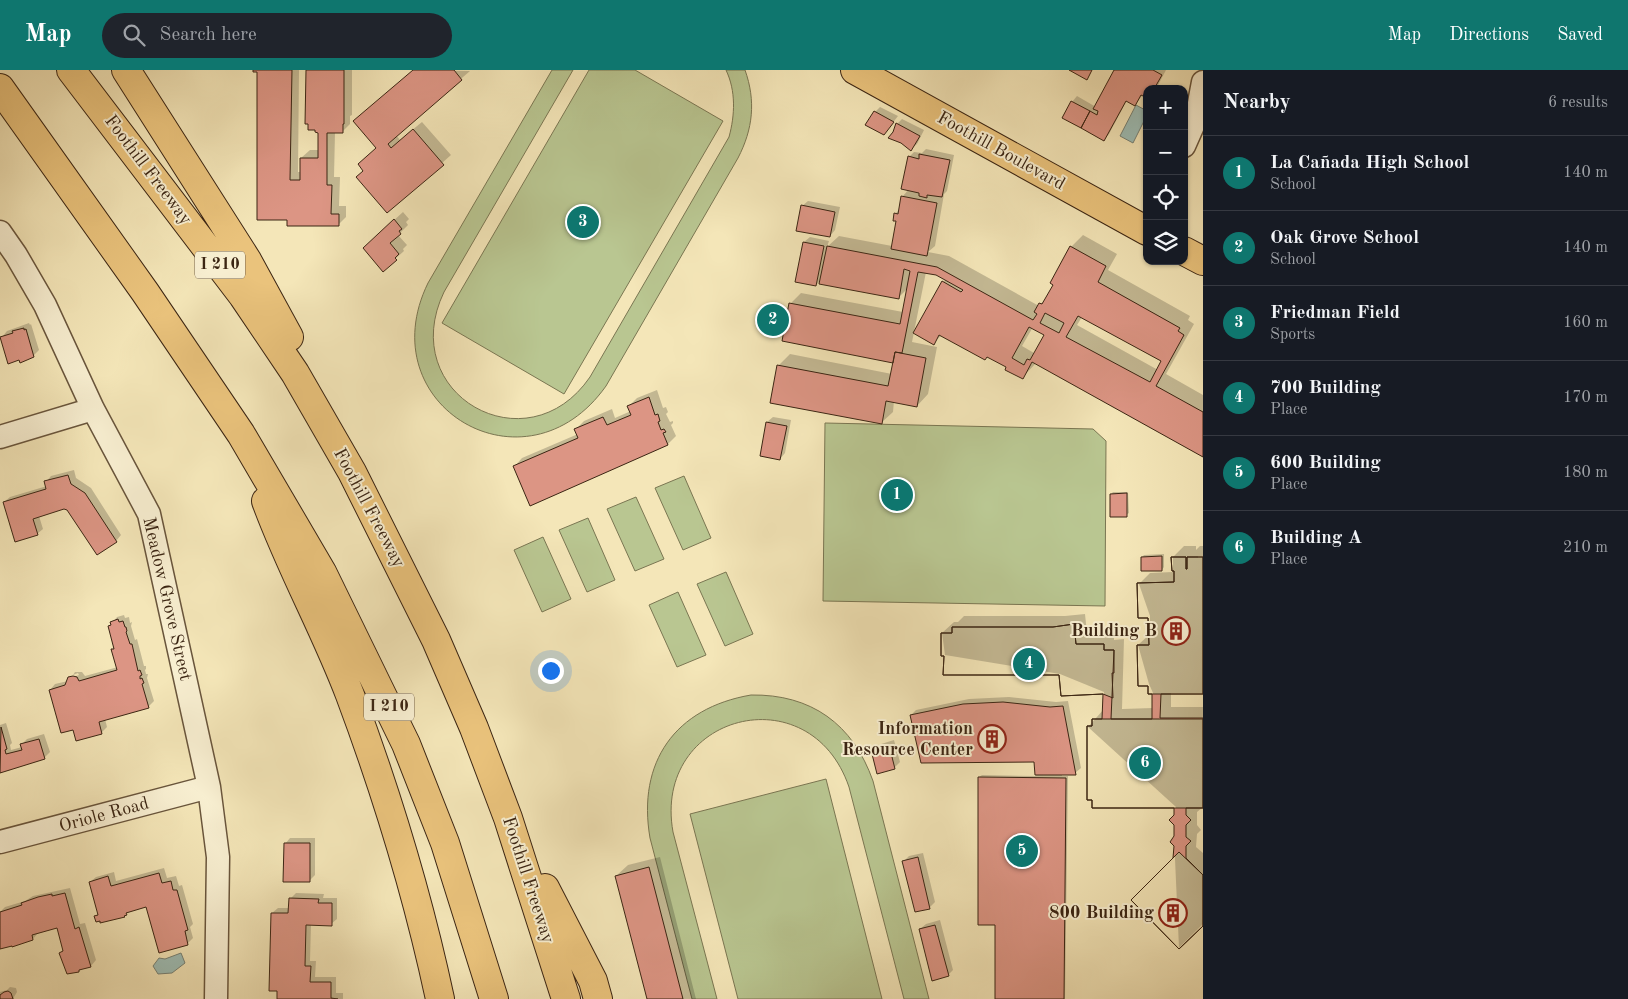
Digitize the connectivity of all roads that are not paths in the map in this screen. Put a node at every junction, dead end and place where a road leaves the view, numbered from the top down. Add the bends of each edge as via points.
1 (71, 70) edge
2 (126, 70) edge
3 (855, 70) edge
4 (1203, 82) edge
5 (0, 88) edge
6 (1188, 137) edge
7 (1143, 226) edge
8 (0, 232) edge
9 (1188, 253) edge
10 (1203, 261) edge
11 (93, 409) junction
12 (241, 434) junction
13 (0, 437) edge
14 (352, 472) junction
15 (209, 787) junction
16 (508, 818) junction
17 (0, 842) edge
18 (216, 999) edge
19 (440, 999) edge
20 (494, 999) edge
21 (566, 999) edge
22 (598, 999) edge

1 - 14 main road, Foothill Freeway / I 210 via 243,296 295,373
2 - 14 main road via 247,260 284,326
3 - 7 main road, Foothill Boulevard
4 - 6 street via 1196,119
5 - 12 main road, I 210
8 - 11 street, Meadow Grove Street via 45,305
9 - 10 main road
11 - 13 street
11 - 15 street, Meadow Grove Street via 149,514
12 - 19 main road via 281,542 313,607 353,703 411,881
12 - 20 main road, I 210 via 322,572 406,744 445,843
14 - 16 main road, Foothill Freeway / I 210 via 436,640
15 - 17 street, Oriole Road
15 - 18 street, Meadow Grove Street via 218,857
16 - 21 main road, Foothill Freeway / I 210
16 - 22 main road via 593,981

